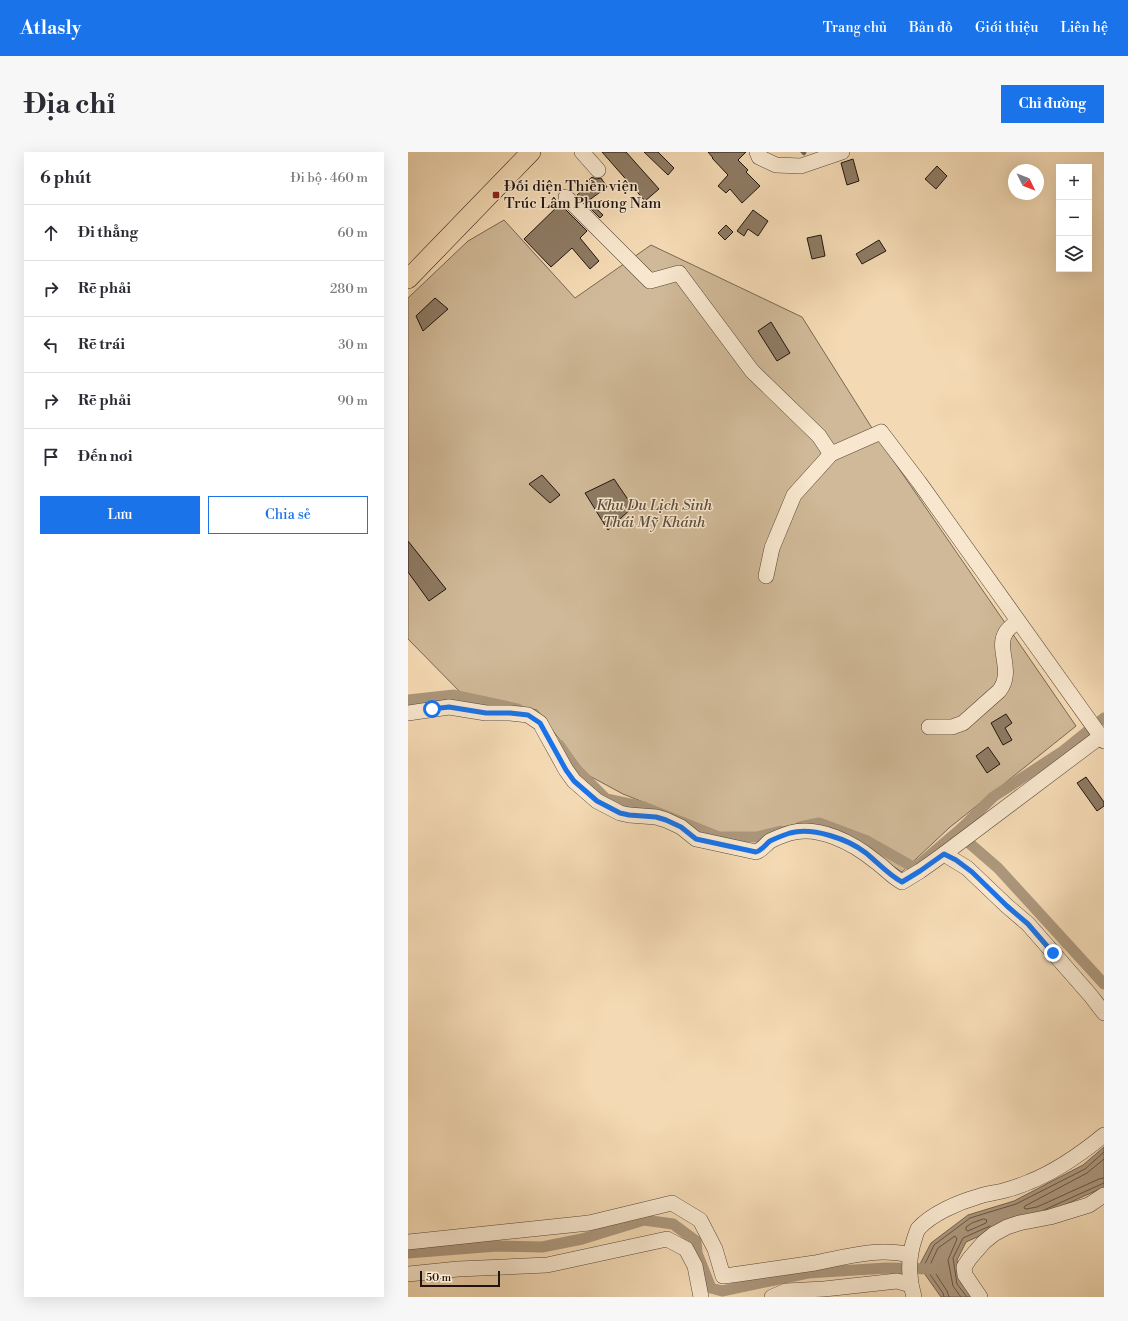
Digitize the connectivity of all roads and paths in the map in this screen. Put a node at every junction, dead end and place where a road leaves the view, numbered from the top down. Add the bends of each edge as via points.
1 (530, 152) edge
2 (582, 152) edge
3 (757, 152) edge
4 (842, 152) edge
5 (598, 170) dead end
6 (566, 197) dead end
7 (408, 279) edge
8 (831, 454) junction
9 (766, 576) dead end
10 (1017, 621) junction
11 (408, 712) edge
12 (930, 727) dead end
13 (1102, 737) edge
14 (949, 850) junction
15 (1104, 1013) edge
16 (1104, 1135) edge
17 (1104, 1195) edge
18 (408, 1242) edge
19 (910, 1255) junction
20 (408, 1274) edge
21 (912, 1289) edge
22 (701, 1297) edge
23 (772, 1297) edge
24 (980, 1297) edge

1 - 7 main road
2 - 5 street
3 - 4 street via 759,157 776,165 801,166
6 - 8 street via 650,281 679,273 752,371 819,436
8 - 9 street via 794,496 772,548
8 - 10 street via 881,432
10 - 12 street via 1004,635 1004,685 963,723
10 - 13 street
11 - 14 street via 449,707 486,713 528,715 540,723 574,781 597,801 620,813 666,820 681,827 696,839 756,852 772,840 792,833 803,831 822,834 859,849 902,882
13 - 14 street
14 - 15 street via 956,860 1024,920
16 - 19 street via 1080,1154 1031,1181 1007,1190 978,1196 937,1214 918,1230
17 - 24 street via 1089,1205 1007,1227 984,1242 964,1267 965,1274
18 - 19 street via 589,1222 672,1203 700,1220 715,1249 723,1276 867,1253
19 - 21 street
20 - 22 street via 548,1265 667,1239 686,1249 695,1266
21 - 23 street via 897,1281 890,1281 786,1291

